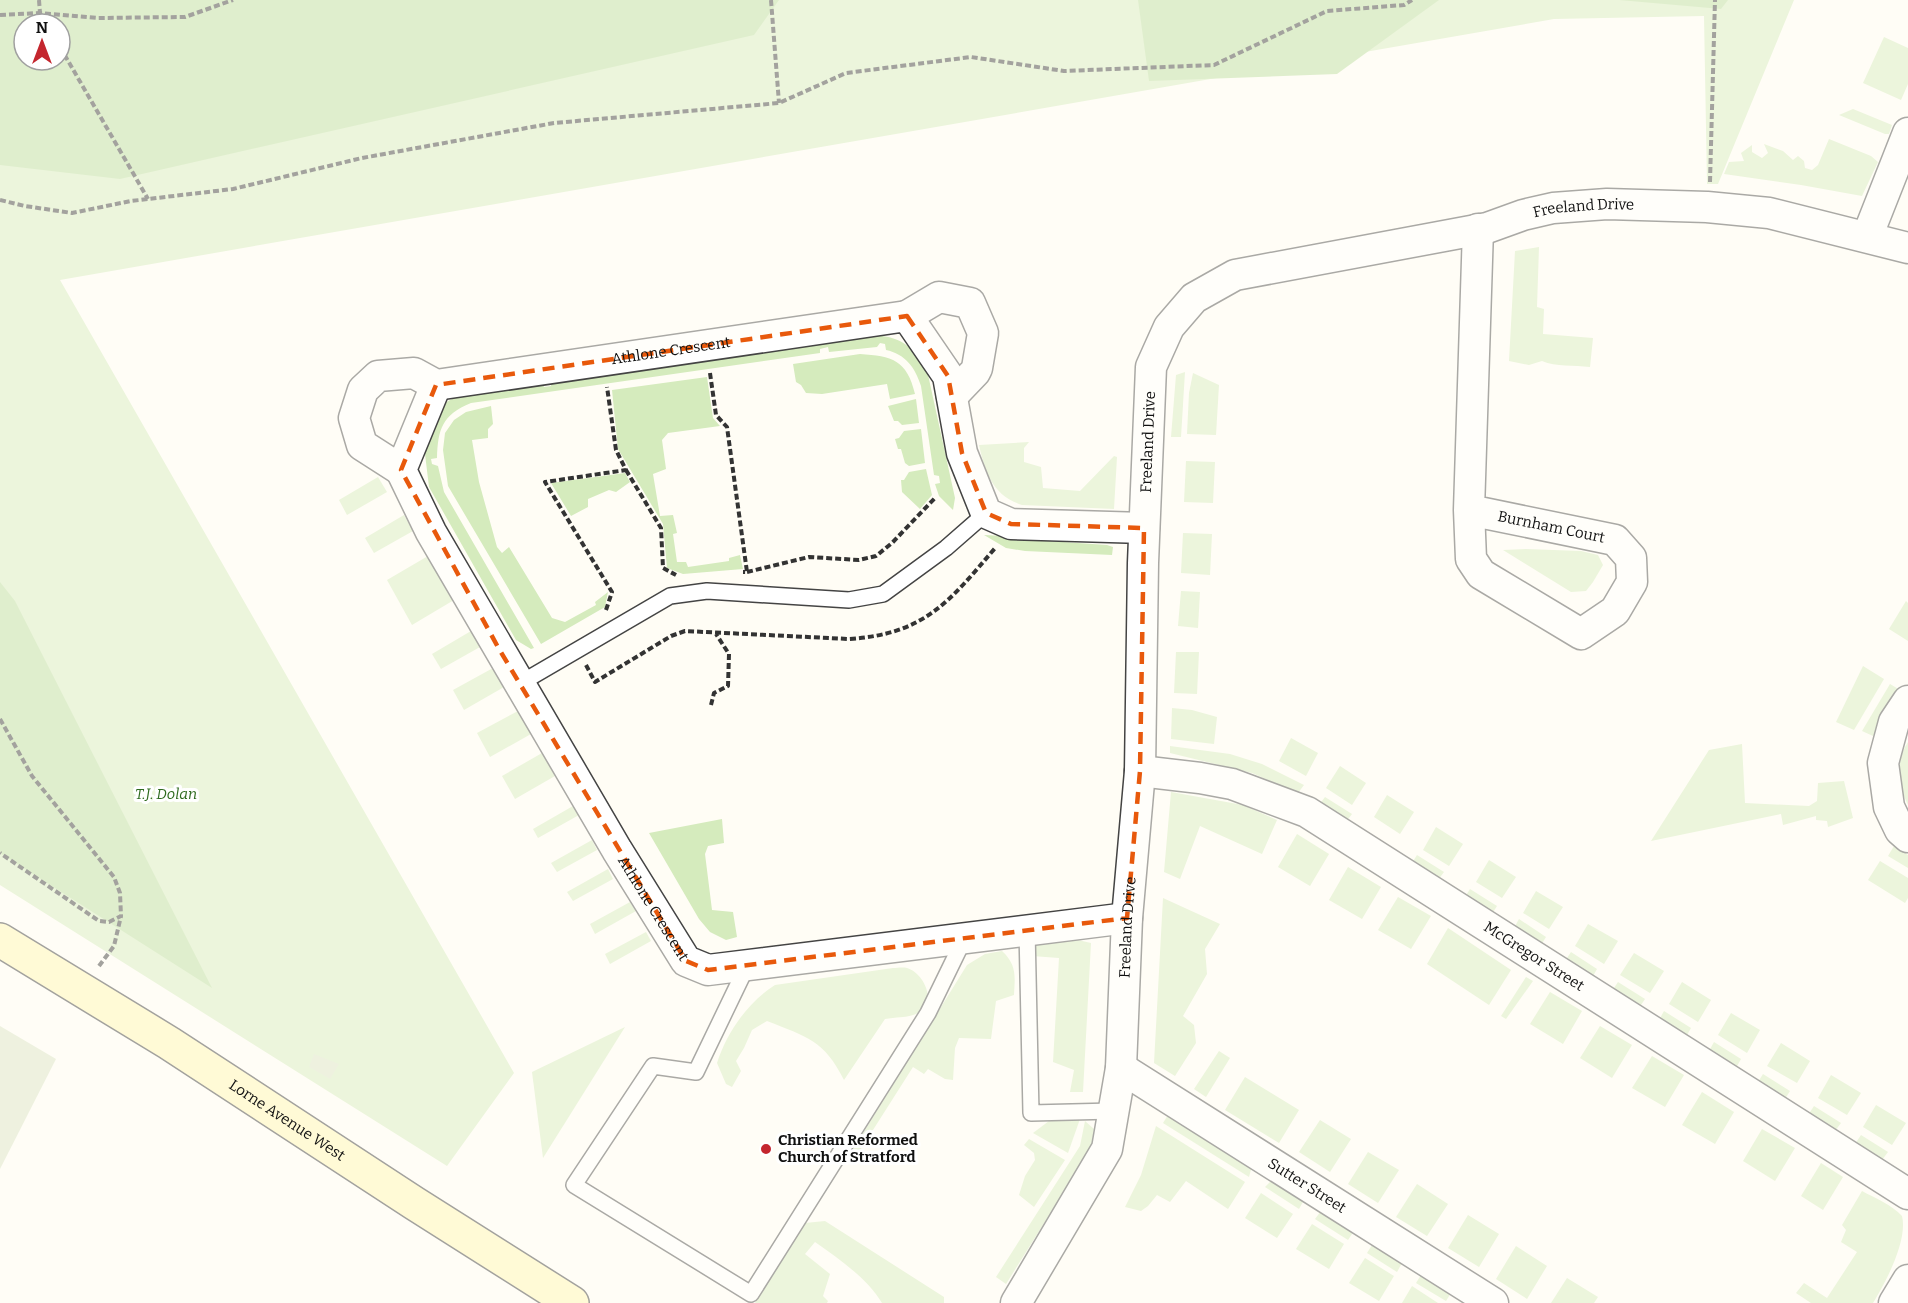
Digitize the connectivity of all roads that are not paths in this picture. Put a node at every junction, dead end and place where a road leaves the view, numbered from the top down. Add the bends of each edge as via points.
1 (1908, 133) edge
2 (1478, 229) junction
3 (1867, 237) junction
4 (1908, 248) edge
5 (907, 316) junction
6 (436, 385) junction
7 (952, 396) junction
8 (401, 470) junction
9 (1469, 510) junction
10 (986, 513) junction
11 (1144, 528) junction
12 (519, 684) junction
13 (1908, 701) edge
14 (1140, 771) junction
15 (1908, 837) edge
16 (1127, 918) junction
17 (1027, 930) junction
18 (964, 939) junction
19 (0, 940) edge
20 (747, 966) junction
21 (1121, 1068) junction
22 (1113, 1111) junction
23 (1908, 1194) edge
24 (1908, 1280) edge
25 (572, 1303) edge
26 (1016, 1303) edge
27 (1493, 1303) edge
28 (1894, 1303) edge

1 - 3 street
2 - 3 street, Freeland Drive via 1553,208 1607,204 1769,213
2 - 9 street, Burnham Court
2 - 11 street, Freeland Drive via 1235,275 1194,298 1169,327 1150,367
3 - 4 street, Freeland Drive
5 - 6 street, Athlone Crescent
5 - 7 street via 948,376
5 - 7 street, Athlone Crescent via 939,297 970,303 983,333 975,372
6 - 8 street
6 - 8 street via 414,373 378,376 363,390 354,418 362,445
7 - 10 street via 962,453
8 - 12 street, Athlone Crescent via 431,532
9 - 9 street, Burnham Court via 1615,540 1631,558 1632,582 1615,611 1581,633 1481,574 1471,559
10 - 11 street via 1011,524
10 - 12 lane via 883,594 849,600 707,591 670,596
11 - 14 street, Freeland Drive
12 - 20 street, Athlone Crescent via 686,961 708,970
13 - 15 street via 1894,722 1883,763 1889,807 1900,830
14 - 16 street, Freeland Drive
14 - 23 street, McGregor Street via 1232,784 1307,812
16 - 17 street, Athlone Crescent
16 - 21 street, Freeland Drive
17 - 18 street, Athlone Crescent
17 - 22 lane via 1031,1113
18 - 20 street, Athlone Crescent
18 - 20 lane via 928,1013 751,1294 574,1185 653,1066 696,1072
19 - 25 main road, Lorne Avenue West via 170,1043
21 - 22 street, Freeland Drive
21 - 27 street, Sutter Street
22 - 26 street, Freeland Drive via 1107,1149
24 - 28 street

